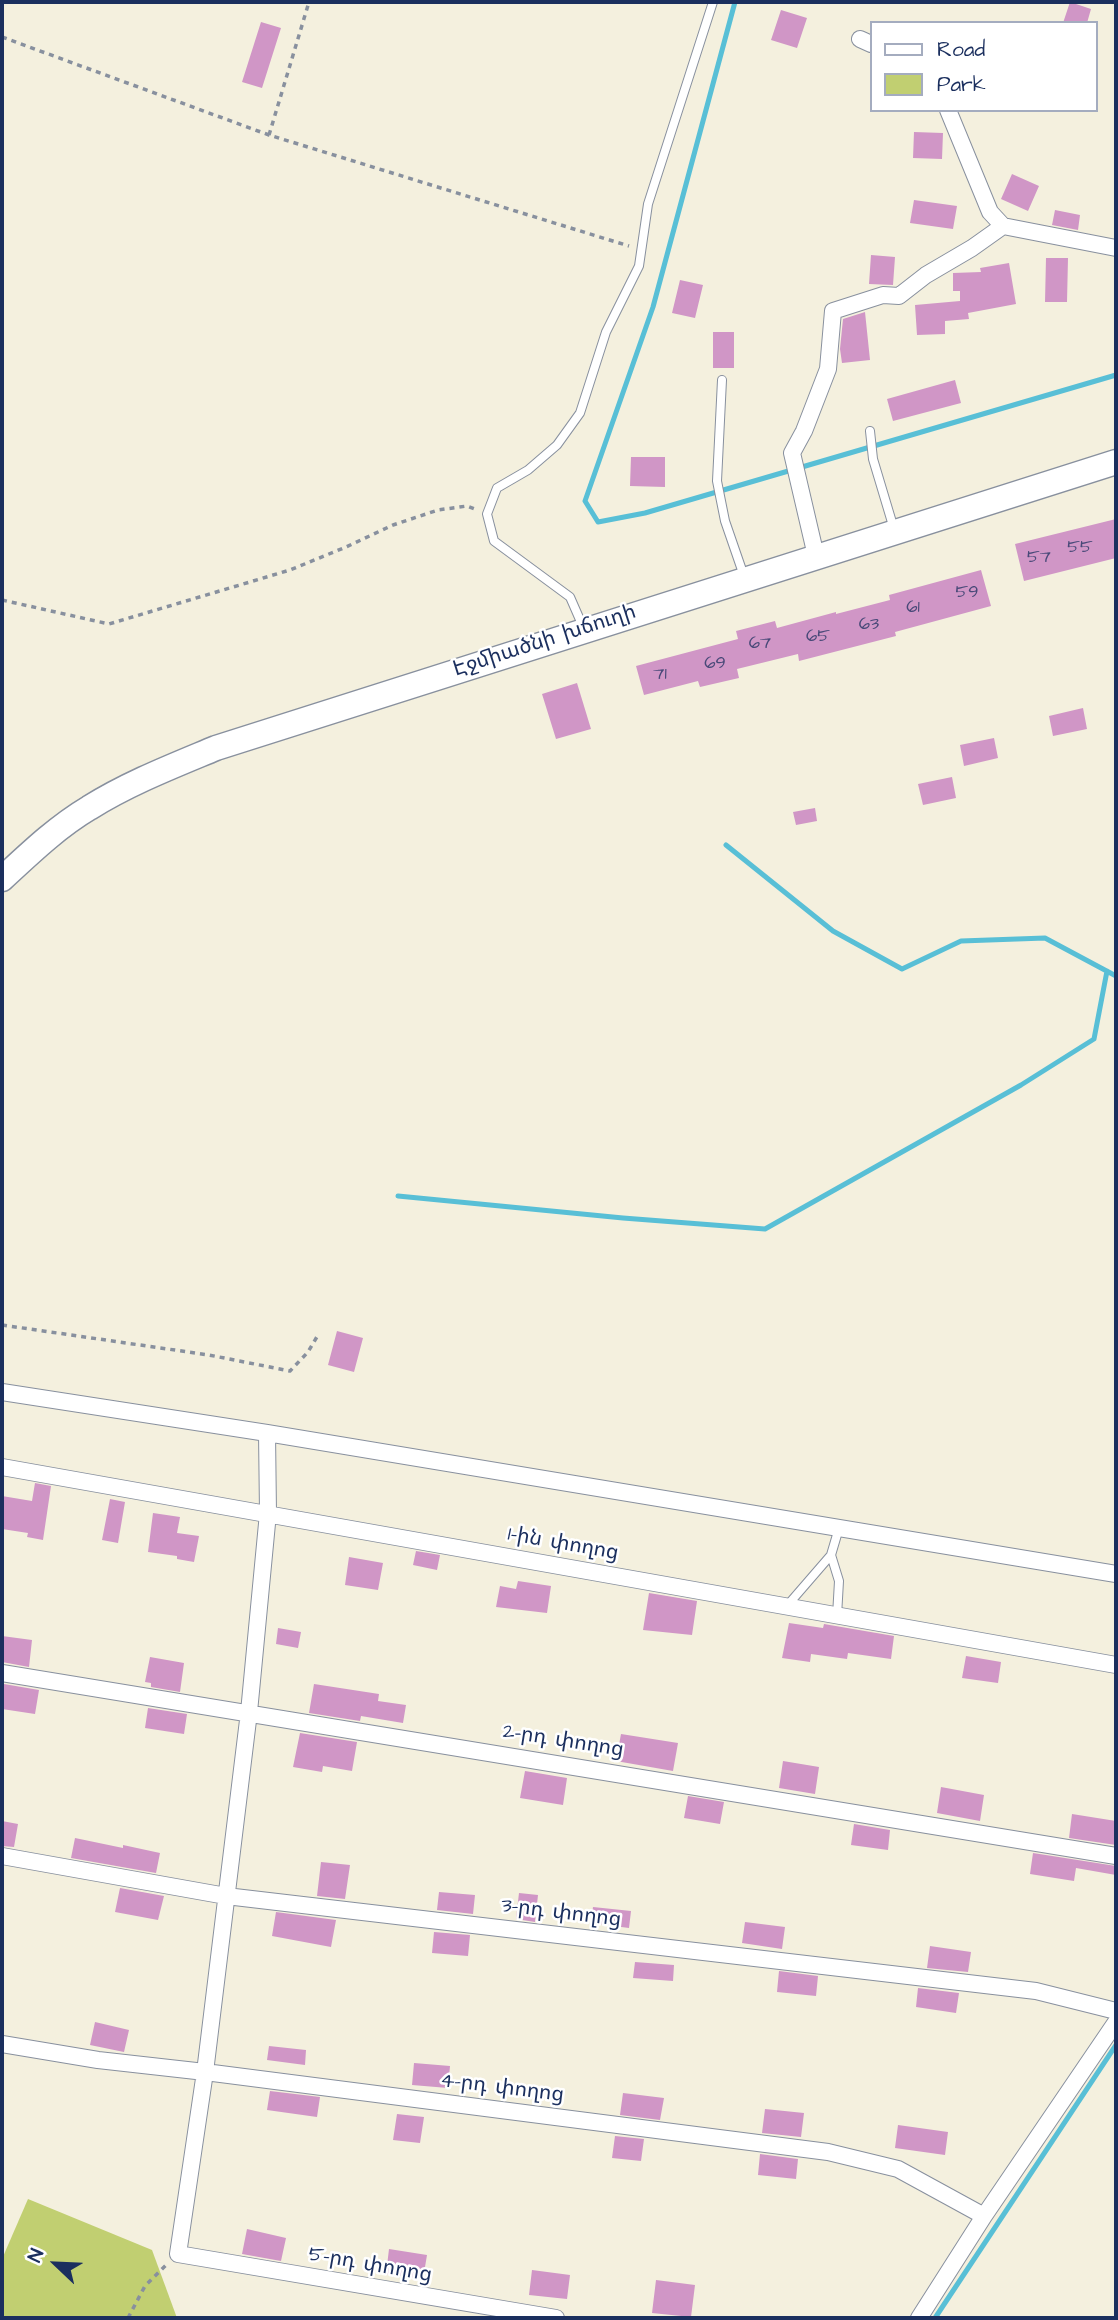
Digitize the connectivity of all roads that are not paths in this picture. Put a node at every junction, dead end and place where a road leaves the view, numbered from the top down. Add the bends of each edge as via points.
1 (713, 2) edge
2 (949, 112) edge
3 (1003, 226) junction
4 (1116, 248) edge
5 (722, 380) dead end
6 (870, 430) dead end
7 (1116, 462) edge
8 (894, 532) junction
9 (816, 556) junction
10 (745, 579) junction
11 (584, 630) junction
12 (2, 879) edge
13 (2, 1392) edge
14 (267, 1433) junction
15 (2, 1467) edge
16 (268, 1513) junction
17 (839, 1528) junction
18 (831, 1555) junction
19 (1116, 1574) edge
20 (786, 1607) junction
21 (837, 1616) junction
22 (1116, 1665) edge
23 (2, 1672) edge
24 (249, 1712) junction
25 (2, 1856) edge
26 (1116, 1856) edge
27 (226, 1896) junction
28 (1116, 2011) edge
29 (1116, 2022) edge
30 (2, 2044) edge
31 (205, 2072) junction
32 (984, 2216) junction
33 (556, 2318) edge
34 (919, 2318) edge

1 - 11 lane via 648,204 639,266 606,332 580,413 528,471 497,488 487,514 494,541 570,597
2 - 3 street via 990,212
3 - 4 street
3 - 9 street via 899,296 883,295 833,311 828,369 792,453
5 - 10 lane via 717,481
6 - 8 lane via 873,459
7 - 8 main road, Էջմիածնի խճուղի
8 - 9 main road, Էջմիածնի խճուղի
9 - 10 main road, Էջմիածնի խճուղի
10 - 11 main road, Էջմիածնի խճուղի
11 - 12 main road, Էջմիածնի խճուղի via 205,753 89,808
13 - 14 street
14 - 16 street
14 - 17 street
15 - 16 street, 1-ին փողոց
16 - 20 street, 1-ին փողոց
16 - 24 street
17 - 18 lane
17 - 19 street
18 - 20 lane
18 - 21 lane via 839,1581
20 - 21 street, 1-ին փողոց
21 - 22 street, 1-ին փողոց
23 - 24 street, 2-րդ փողոց
24 - 26 street, 2-րդ փողոց
24 - 27 street
25 - 27 street, 3-րդ փողոց
27 - 28 street, 3-րդ փողոց via 1036,1990
27 - 31 street
29 - 32 street
30 - 31 street, 4-րդ փողոց
31 - 32 street, 4-րդ փողոց via 828,2152 898,2169
31 - 33 street, 5-րդ փողոց via 177,2254
32 - 34 street

